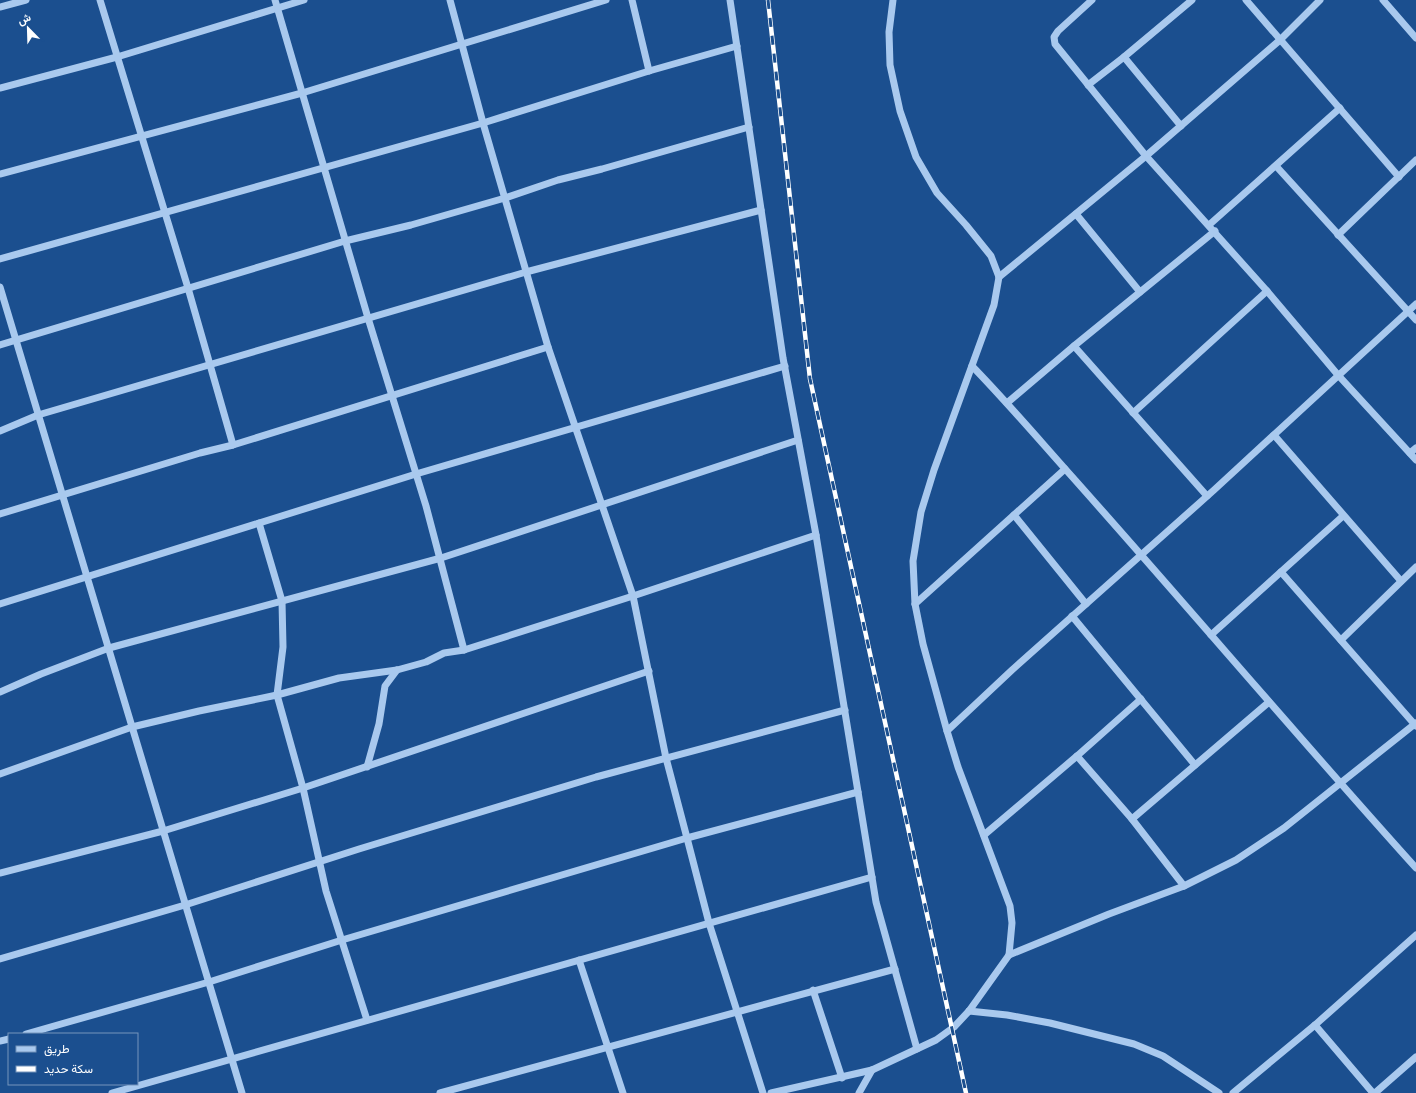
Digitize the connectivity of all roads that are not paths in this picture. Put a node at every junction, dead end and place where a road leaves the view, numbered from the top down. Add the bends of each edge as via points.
1 (26, 0) edge
2 (100, 0) edge
3 (275, 0) edge
4 (304, 0) edge
5 (450, 0) edge
6 (606, 0) edge
7 (632, 0) edge
8 (730, 0) edge
9 (893, 0) edge
10 (1092, 0) edge
11 (1192, 0) edge
12 (1246, 0) edge
13 (1320, 0) edge
14 (1383, 0) edge
15 (0, 7) edge
16 (277, 8) junction
17 (1416, 37) edge
18 (1280, 40) junction
19 (462, 44) junction
20 (737, 46) junction
21 (117, 57) junction
22 (1124, 57) junction
23 (649, 71) junction
24 (1088, 85) junction
25 (0, 88) edge
26 (302, 93) junction
27 (1340, 108) junction
28 (483, 123) junction
29 (1181, 126) junction
30 (749, 127) junction
31 (142, 137) junction
32 (1146, 156) junction
33 (1416, 160) edge
34 (1276, 166) junction
35 (324, 168) junction
36 (0, 174) edge
37 (1399, 177) junction
38 (505, 198) junction
39 (761, 210) junction
40 (165, 213) junction
41 (1076, 214) junction
42 (1209, 225) junction
43 (1215, 231) junction
44 (1338, 235) junction
45 (345, 241) junction
46 (0, 259) edge
47 (526, 272) junction
48 (999, 277) junction
49 (0, 287) edge
50 (188, 288) junction
51 (1268, 291) junction
52 (1140, 292) junction
53 (1416, 304) edge
54 (1408, 312) junction
55 (368, 318) junction
56 (1416, 320) edge
57 (16, 340) junction
58 (0, 345) edge
59 (1074, 346) junction
60 (548, 347) junction
61 (210, 365) junction
62 (785, 366) junction
63 (972, 366) junction
64 (1338, 375) junction
65 (391, 396) junction
66 (1007, 403) junction
67 (1133, 413) junction
68 (38, 415) junction
69 (575, 428) junction
70 (0, 431) edge
71 (1274, 434) junction
72 (798, 440) junction
73 (233, 445) junction
74 (1416, 448) edge
75 (1410, 453) junction
76 (1416, 460) edge
77 (1065, 469) junction
78 (416, 474) junction
79 (63, 496) junction
80 (1207, 496) junction
81 (601, 505) junction
82 (0, 514) edge
83 (1014, 515) junction
84 (1343, 516) junction
85 (259, 523) junction
86 (816, 535) junction
87 (1142, 554) junction
88 (441, 558) junction
89 (1416, 567) edge
90 (1281, 572) junction
91 (87, 577) junction
92 (1401, 581) junction
93 (632, 596) junction
94 (282, 601) junction
95 (0, 604) edge
96 (915, 604) junction
97 (1086, 604) junction
98 (1072, 616) junction
99 (1211, 635) junction
100 (1341, 640) junction
101 (109, 648) junction
102 (464, 650) junction
103 (397, 670) junction
104 (649, 671) junction
105 (0, 692) edge
106 (277, 695) junction
107 (1141, 700) junction
108 (1269, 702) junction
109 (845, 710) junction
110 (1416, 724) edge
111 (132, 727) junction
112 (947, 731) junction
113 (1077, 756) junction
114 (666, 758) junction
115 (1195, 764) junction
116 (367, 767) junction
117 (0, 774) edge
118 (1339, 783) junction
119 (303, 788) junction
120 (858, 792) junction
121 (1132, 819) junction
122 (163, 831) junction
123 (984, 834) junction
124 (687, 838) junction
125 (319, 861) junction
126 (1416, 868) edge
127 (0, 873) edge
128 (872, 877) junction
129 (1184, 886) junction
130 (185, 905) junction
131 (709, 923) junction
132 (1416, 935) edge
133 (342, 940) junction
134 (1009, 955) junction
135 (0, 959) edge
136 (579, 960) junction
137 (895, 969) junction
138 (208, 982) junction
139 (813, 990) junction
140 (738, 1011) junction
141 (969, 1011) junction
142 (367, 1020) junction
143 (1315, 1025) junction
144 (30, 1033) edge
145 (608, 1047) junction
146 (917, 1049) junction
147 (1416, 1057) edge
148 (232, 1059) junction
149 (872, 1070) junction
150 (842, 1078) junction
151 (112, 1093) edge
152 (242, 1093) edge
153 (440, 1093) edge
154 (623, 1093) edge
155 (763, 1093) edge
156 (771, 1093) edge
157 (858, 1093) edge
158 (1219, 1093) edge
159 (1233, 1093) edge
160 (1374, 1093) edge

1 - 15 street
2 - 21 street
3 - 16 street
4 - 16 street
5 - 19 street
6 - 19 street
7 - 23 street
8 - 20 street
9 - 48 street via 889,32 890,65 900,111 916,157 937,193 991,256
10 - 24 street via 1054,37 1055,44
11 - 22 street
12 - 18 street
13 - 18 street
14 - 17 street
16 - 21 street
16 - 26 street
18 - 27 street
18 - 29 street
19 - 26 street
19 - 28 street
20 - 23 street
20 - 30 street
21 - 25 street
21 - 31 street
22 - 24 street
22 - 29 street
23 - 28 street
24 - 32 street
26 - 31 street
26 - 35 street
27 - 34 street
27 - 37 street
28 - 35 street
28 - 38 street
29 - 32 street
30 - 38 street via 602,170 558,180
30 - 39 street
31 - 36 street
31 - 40 street
32 - 41 street
32 - 42 street
33 - 37 street
34 - 42 street
34 - 44 street
35 - 40 street
35 - 45 street
37 - 44 street
38 - 45 street
38 - 47 street
39 - 47 street
39 - 62 street
40 - 46 street
40 - 50 street
41 - 48 street
41 - 52 street
42 - 43 street
43 - 51 street
43 - 52 street
44 - 54 street
45 - 50 street
45 - 55 street
47 - 55 street
47 - 60 street
48 - 63 street via 994,305
49 - 57 street
50 - 57 street
50 - 61 street
51 - 64 street
51 - 67 street
52 - 59 street
53 - 54 street
54 - 56 street
54 - 64 street
55 - 61 street
55 - 65 street
57 - 58 street
57 - 68 street
59 - 66 street
59 - 67 street
60 - 65 street
60 - 69 street
61 - 68 street
61 - 73 street
62 - 69 street
62 - 72 street
63 - 66 street
63 - 96 street via 921,512 913,561
64 - 71 street
64 - 75 street
65 - 73 street
65 - 78 street
66 - 77 street
67 - 80 street
68 - 70 street
68 - 79 street
69 - 78 street
69 - 81 street
71 - 80 street
71 - 84 street
72 - 81 street
72 - 86 street
73 - 79 street
74 - 75 street
75 - 76 street
77 - 83 street
77 - 87 street
78 - 85 street
78 - 88 street
79 - 82 street
79 - 91 street
80 - 87 street
81 - 88 street
81 - 93 street
83 - 96 street
83 - 97 street
84 - 90 street
84 - 92 street
85 - 91 street
85 - 94 street
86 - 93 street
86 - 109 street
87 - 97 street
87 - 99 street
88 - 94 street
88 - 102 street
89 - 92 street
90 - 99 street
90 - 100 street
91 - 95 street
91 - 101 street
92 - 100 street
93 - 102 street
93 - 104 street
94 - 101 street
94 - 106 street via 283,647
96 - 112 street via 923,644
97 - 98 street
98 - 107 street
98 - 112 street
99 - 108 street
100 - 110 street
101 - 105 street
101 - 111 street
102 - 103 street
103 - 106 street via 339,678
103 - 116 street via 385,686 379,724
104 - 114 street
104 - 116 street
106 - 111 street
106 - 119 street
107 - 113 street
107 - 115 street
108 - 115 street
108 - 118 street
109 - 114 street
109 - 120 street
110 - 118 street
111 - 117 street
111 - 122 street
112 - 123 street
113 - 121 street
113 - 123 street
114 - 124 street
114 - 125 street
115 - 121 street
116 - 119 street
118 - 126 street
118 - 129 street via 1284,828 1236,860
119 - 122 street
119 - 125 street
120 - 124 street
120 - 128 street
121 - 129 street
122 - 127 street
122 - 130 street
123 - 134 street via 1010,906 1012,923
124 - 131 street
124 - 133 street
125 - 130 street
125 - 133 street
128 - 131 street
128 - 137 street via 876,902
129 - 134 street
130 - 135 street
130 - 138 street
131 - 136 street
131 - 140 street
132 - 143 street
133 - 138 street
133 - 142 street
134 - 141 street
136 - 142 street
136 - 145 street
137 - 139 street
137 - 146 street
138 - 144 street
138 - 148 street
139 - 140 street
139 - 150 street
140 - 145 street
140 - 155 street
141 - 146 street via 954,1027
141 - 158 street via 1050,1023 1134,1044 1163,1056
142 - 148 street
143 - 159 street
143 - 160 street
145 - 153 street
145 - 154 street
146 - 149 street
147 - 160 street
148 - 151 street
148 - 152 street
149 - 150 street
149 - 157 street
150 - 156 street

